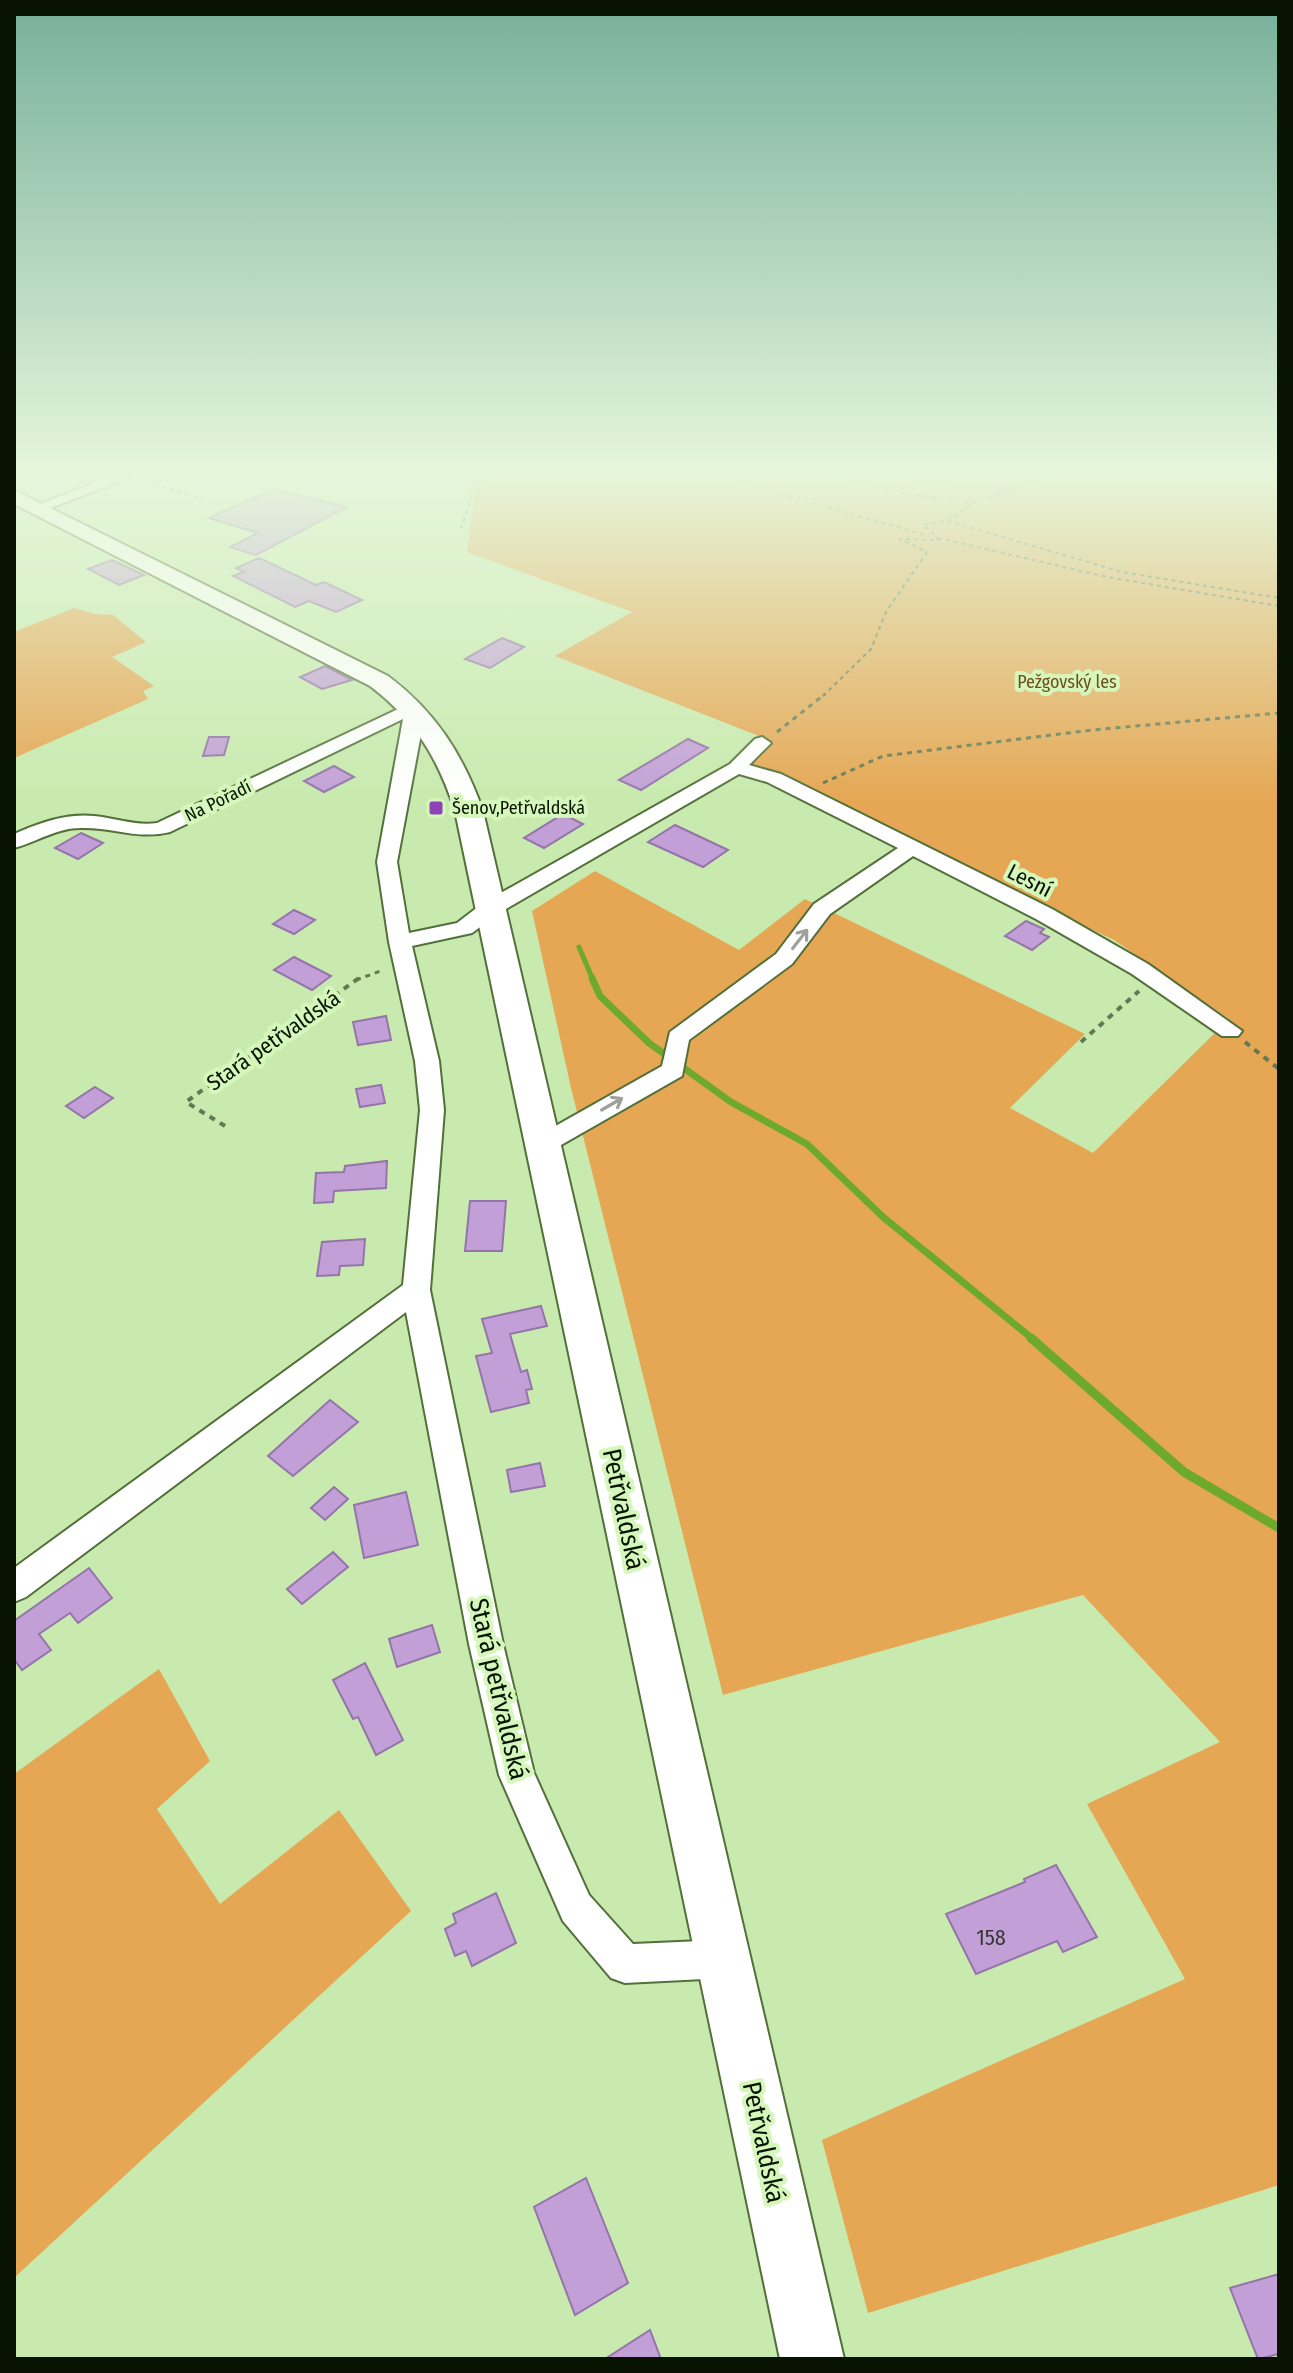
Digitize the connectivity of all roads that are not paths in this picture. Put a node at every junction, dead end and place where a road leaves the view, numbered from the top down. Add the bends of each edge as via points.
1 (184, 581) edge
2 (413, 707) junction
3 (762, 743) road end
4 (740, 768) junction
5 (14, 842) edge
6 (912, 848) junction
7 (491, 908) junction
8 (402, 952) junction
9 (1230, 1031) road end
10 (545, 1143) junction
11 (416, 1290) junction
12 (14, 1587) edge
13 (724, 1959) junction
14 (812, 2359) edge

1 - 2 main road, Petřvaldská via 335,656
2 - 5 street, Na Pořadí via 163,828 147,833 71,822 36,830
2 - 7 main road, Petřvaldská via 442,744 461,785
2 - 8 street, Stará petřvaldská via 387,862
3 - 4 street via 739,763
4 - 6 street, Lesní via 774,778
4 - 7 street
6 - 9 street, Lesní via 1044,914
10 -> 6 street via 673,1070 678,1037 784,959 822,909
7 - 8 street via 464,928
7 - 10 main road, Petřvaldská
8 - 11 street, Stará petřvaldská via 427,1061 432,1110
10 - 13 main road, Petřvaldská
11 - 12 street
11 - 13 street, Stará petřvaldská via 517,1775 576,1908 625,1964
13 - 14 main road, Petřvaldská

